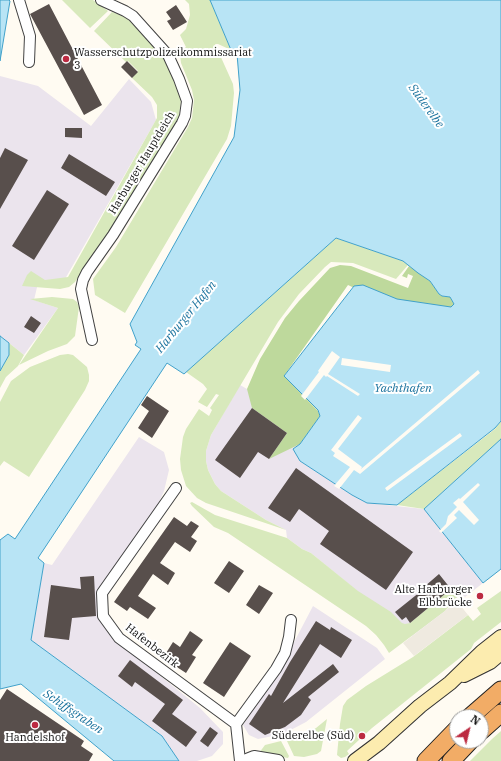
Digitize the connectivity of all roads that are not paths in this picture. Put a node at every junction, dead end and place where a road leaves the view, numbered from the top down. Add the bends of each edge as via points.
1 (19, 0) edge
2 (100, 0) edge
3 (29, 62) dead end
4 (92, 340) dead end
5 (176, 488) dead end
6 (291, 620) dead end
7 (501, 637) edge
8 (491, 656) edge
9 (501, 690) edge
10 (479, 709) edge
11 (501, 714) edge
12 (236, 724) junction
13 (489, 724) edge
14 (449, 737) edge
15 (379, 743) junction
16 (462, 749) edge
17 (240, 761) edge
18 (244, 761) edge
19 (278, 761) edge
20 (355, 761) edge
21 (370, 761) edge
22 (426, 761) edge
23 (451, 761) edge

1 - 3 street via 30,36
2 - 4 street, Harburger Hauptdeich via 133,16 168,55 187,101 182,123 83,280 81,288
5 - 12 street, Hafenbezirk via 102,593 104,616 119,638
6 - 12 street via 285,653
7 - 8 main road
8 - 15 main road via 420,706
9 - 10 highway
11 - 13 highway
12 - 17 street
14 - 22 highway
15 - 20 main road
15 - 21 main road
16 - 23 highway
18 - 19 street via 254,757

